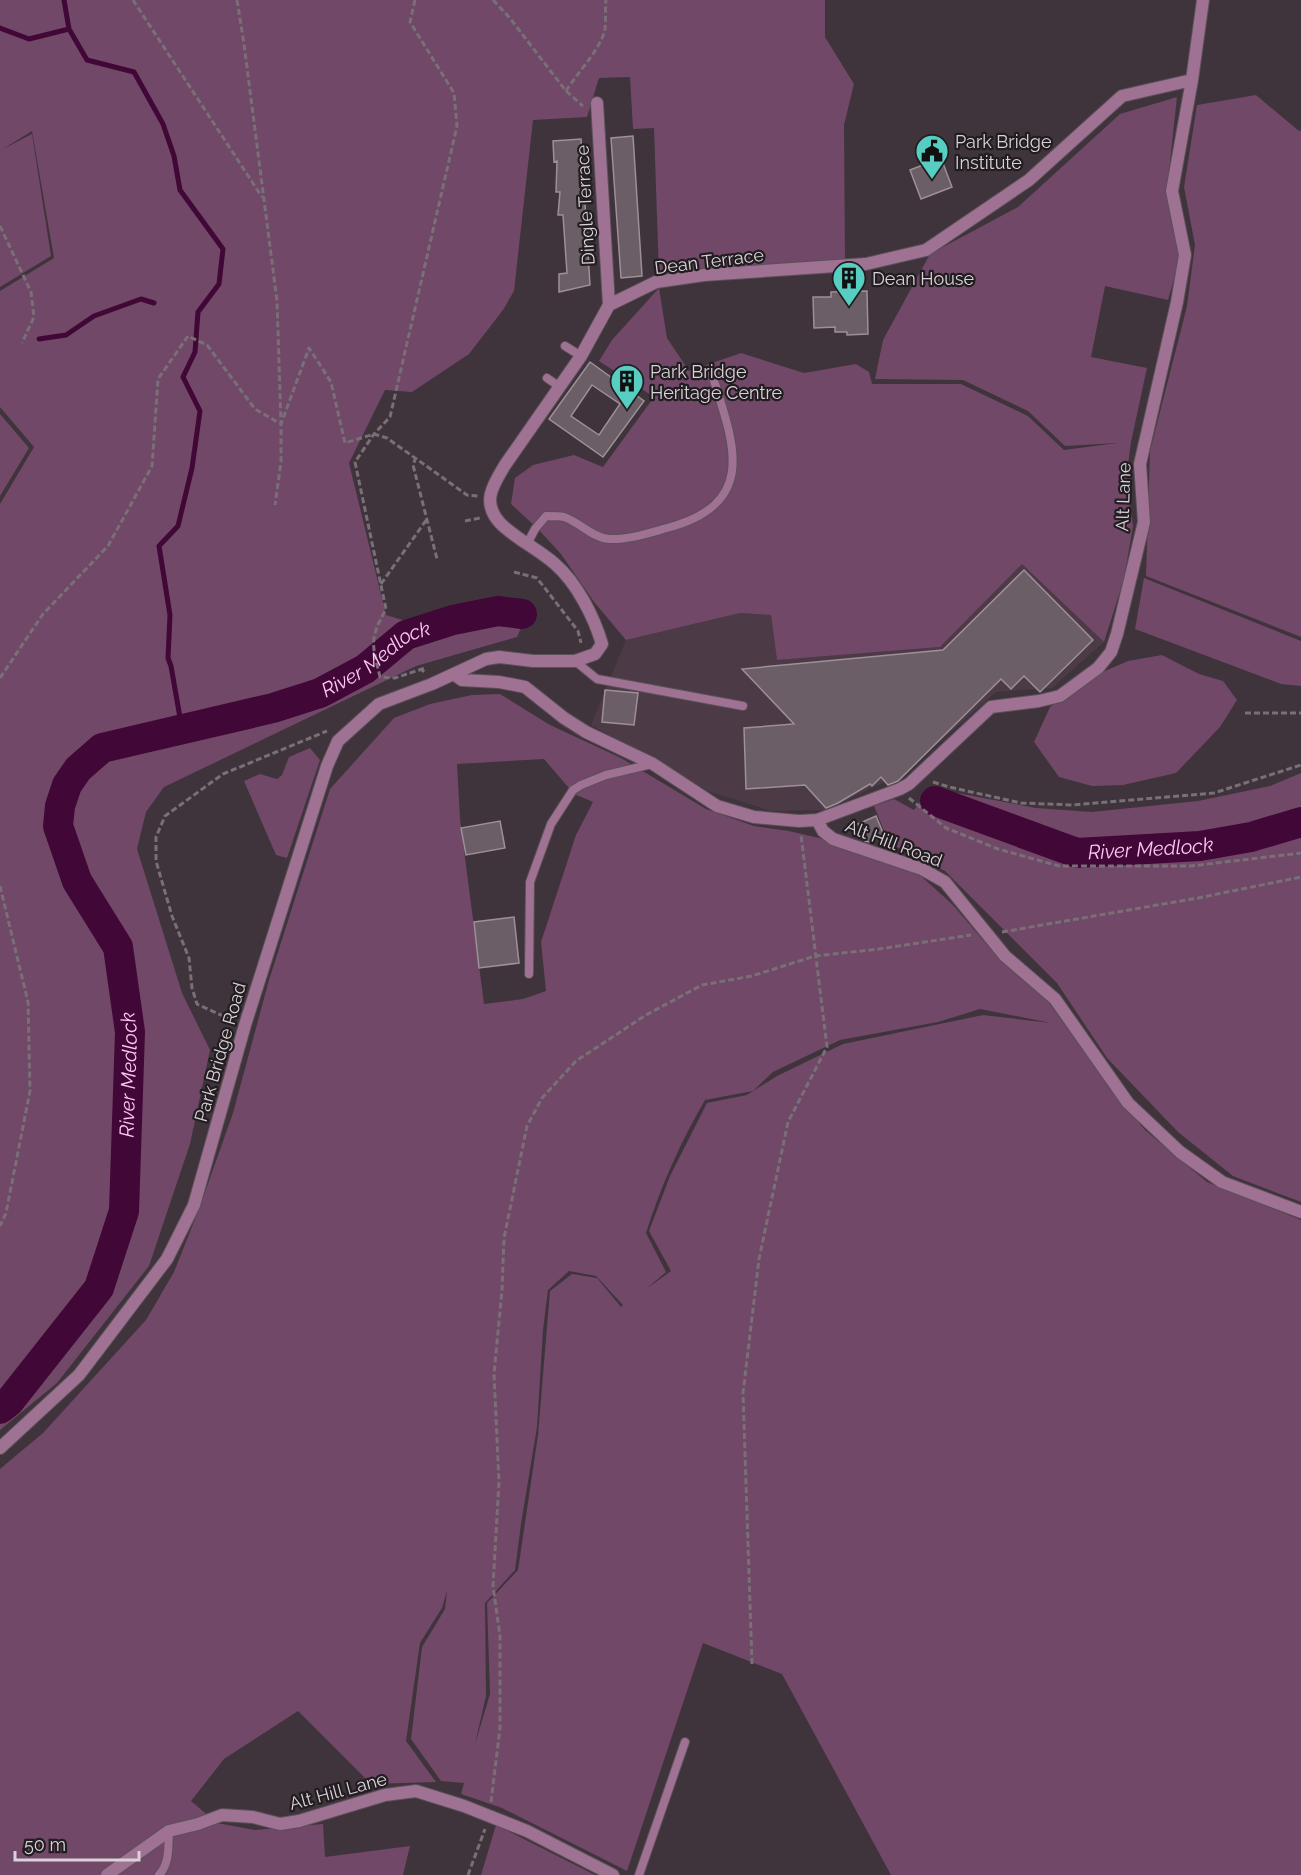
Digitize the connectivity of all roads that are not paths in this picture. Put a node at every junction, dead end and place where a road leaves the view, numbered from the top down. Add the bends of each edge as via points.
1 (1203, 0) edge
2 (1192, 81) junction
3 (597, 106) road end
4 (609, 305) junction
5 (565, 346) dead end
6 (581, 356) junction
7 (711, 371) dead end
8 (547, 378) dead end
9 (560, 387) junction
10 (527, 544) junction
11 (575, 661) junction
12 (454, 675) junction
13 (742, 706) dead end
14 (653, 764) junction
15 (818, 820) junction
16 (529, 974) dead end
17 (1301, 1212) edge
18 (0, 1448) edge
19 (685, 1742) dead end
20 (169, 1831) junction
21 (107, 1875) edge
22 (159, 1875) edge
23 (613, 1875) edge
24 (639, 1875) edge

1 - 2 street, Alt Lane
2 - 4 street, Dean Terrace via 1122,96 1029,180 926,250 866,264 656,282
2 - 15 street, Alt Lane via 1172,191 1185,255 1140,464 1144,522 1111,652 1098,668 1059,696 991,707 900,789
3 - 4 street, Dingle Terrace
4 - 6 street
5 - 6 lane
6 - 9 street
7 - 10 lane via 734,452 731,482 717,505 682,524 643,535 607,539 564,518 546,516
8 - 9 lane
9 - 10 street via 505,465 489,497 493,516
10 - 11 street via 557,566 594,619 602,644 595,654
11 - 12 street via 498,657
11 - 13 lane via 597,680
12 - 14 street via 462,680 525,687 586,732
12 - 18 street, Park Bridge Road via 379,704 338,741 245,1025 194,1205 167,1259 79,1375
14 - 15 street via 717,806 736,813
14 - 16 lane via 581,785 573,790 551,824 530,882
15 - 17 street, Alt Hill Road via 833,840 922,869 945,882 1005,956 1054,999 1128,1102 1180,1152 1222,1182
19 - 24 lane
20 - 21 street, Alt Hill Lane
20 - 22 lane via 168,1856
20 - 23 street, Alt Hill Lane via 222,1815 280,1824 299,1821 385,1795 416,1791 490,1816

